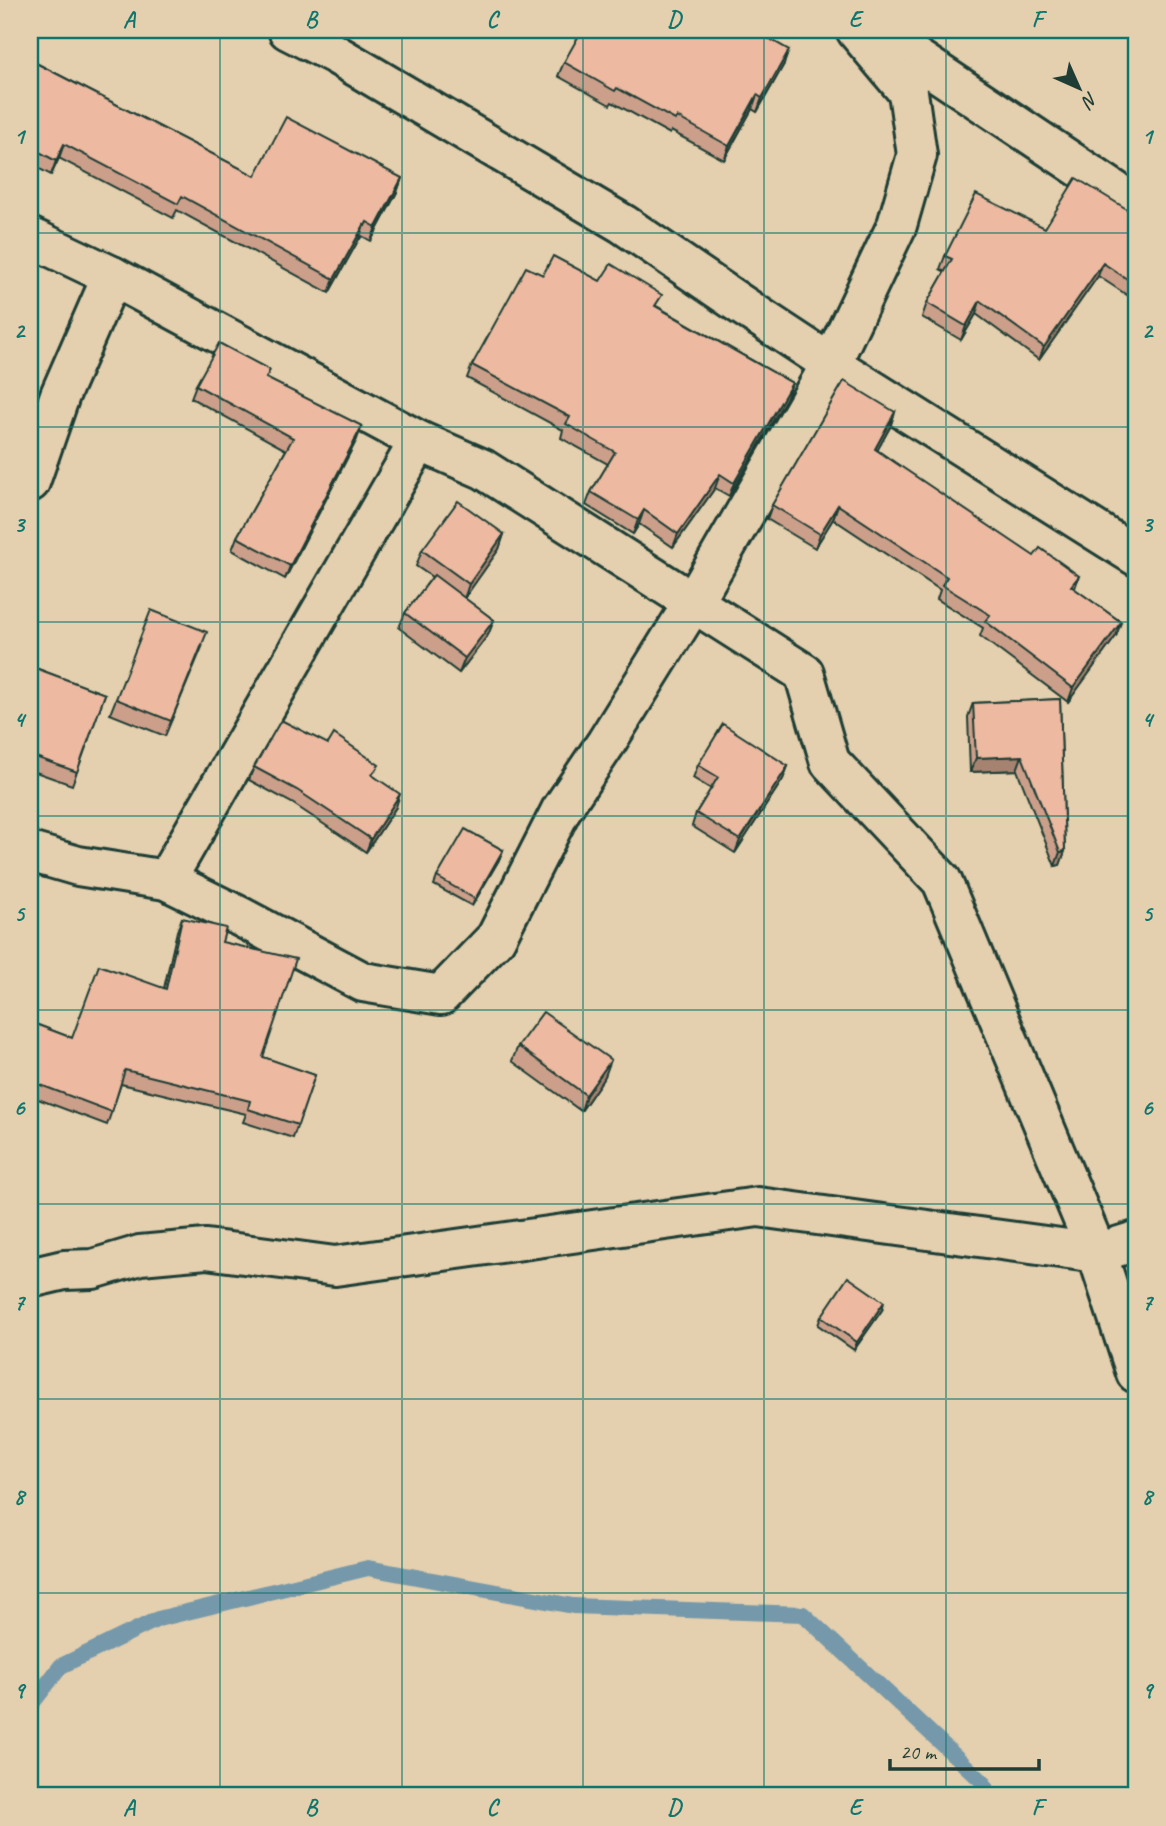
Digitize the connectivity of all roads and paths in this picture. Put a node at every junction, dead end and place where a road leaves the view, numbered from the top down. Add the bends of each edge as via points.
1 (288, 30) edge
2 (856, 30) edge
3 (874, 30) edge
4 (1136, 205) edge
5 (30, 237) edge
6 (112, 276) junction
7 (831, 364) junction
8 (419, 441) junction
9 (30, 482) edge
10 (1136, 556) edge
11 (693, 603) junction
12 (30, 852) edge
13 (166, 880) junction
14 (1136, 1241) edge
15 (1097, 1253) junction
16 (30, 1279) edge
17 (1136, 1373) edge

1 - 7 street via 623,224
2 - 7 street via 908,93 917,155 897,226
3 - 4 street
5 - 6 street
6 - 8 street
6 - 9 street via 60,395
7 - 10 street
7 - 11 street
8 - 11 street via 483,469
8 - 13 street
11 - 13 street via 561,810 496,938 441,995 363,982
11 - 15 street via 804,673 830,762 942,881
12 - 13 street via 78,866
14 - 15 street
15 - 16 street via 758,1207 335,1266 206,1249 140,1255 93,1269 64,1270
15 - 17 street

